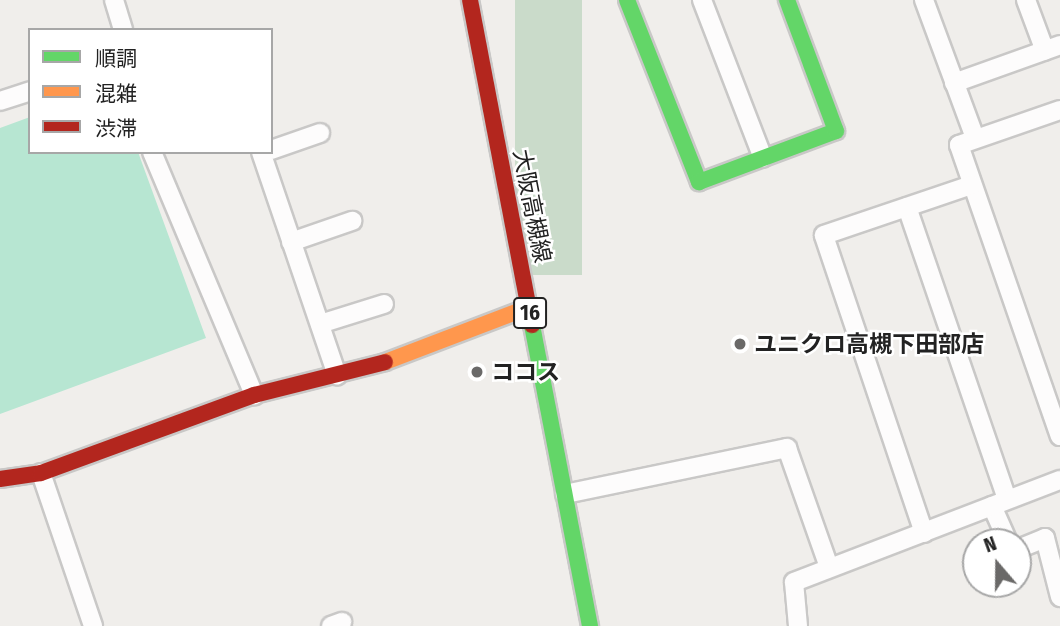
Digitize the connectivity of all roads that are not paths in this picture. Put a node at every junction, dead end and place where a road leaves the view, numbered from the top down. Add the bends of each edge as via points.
1 (114, 0) edge
2 (470, 0) edge
3 (627, 0) edge
4 (702, 0) edge
5 (787, 0) edge
6 (924, 0) edge
7 (1026, 0) edge
8 (122, 28) edge
9 (1052, 48) edge
10 (954, 83) junction
11 (28, 92) edge
12 (0, 101) edge
13 (1060, 110) edge
14 (320, 133) dead end
15 (975, 138) junction
16 (273, 149) edge
17 (153, 154) edge
18 (263, 154) edge
19 (763, 158) junction
20 (972, 185) junction
21 (907, 207) junction
22 (352, 220) dead end
23 (291, 242) junction
24 (384, 304) dead end
25 (529, 307) junction
26 (320, 324) junction
27 (337, 375) junction
28 (254, 395) junction
29 (1060, 436) edge
30 (41, 473) junction
31 (0, 480) edge
32 (1060, 480) edge
33 (565, 494) junction
34 (1000, 502) junction
35 (1005, 528) edge
36 (924, 533) junction
37 (1032, 543) edge
38 (829, 567) junction
39 (1060, 597) edge
40 (93, 626) edge
41 (590, 626) edge
42 (798, 626) edge

1 - 8 street
2 - 25 street, 大阪高槻線 / 16
3 - 19 street via 699,182
4 - 19 street
5 - 19 street via 836,131
6 - 10 street
7 - 9 street
9 - 10 street
10 - 15 street
11 - 12 street
13 - 15 street
14 - 16 street
15 - 20 street via 959,145
17 - 28 street
18 - 23 street
20 - 21 street
20 - 29 street
21 - 34 street
21 - 36 street via 824,235
22 - 23 street
23 - 26 street
24 - 26 street
25 - 27 street via 378,365
25 - 33 street, 大阪高槻線 / 16
26 - 27 street
27 - 28 street
28 - 30 street
30 - 31 street
30 - 40 street
32 - 34 street
33 - 38 street via 787,448
33 - 41 street, 大阪高槻線 / 16
34 - 35 street
34 - 36 street
36 - 38 street
37 - 39 street via 1045,538
38 - 42 street via 794,582

